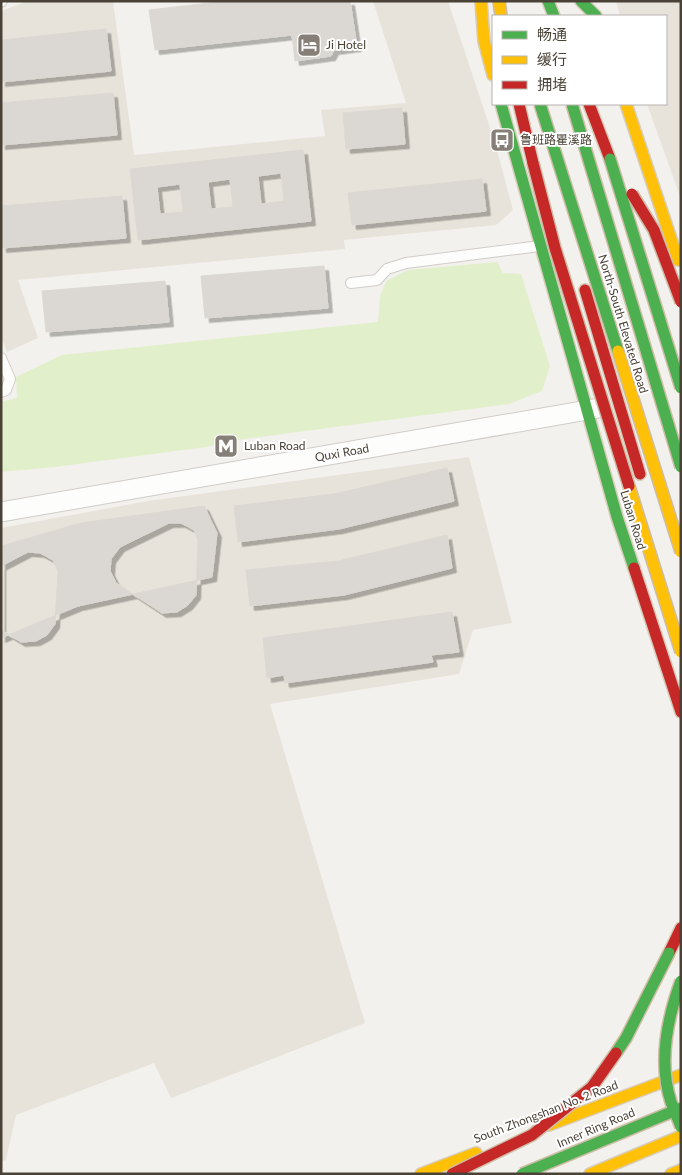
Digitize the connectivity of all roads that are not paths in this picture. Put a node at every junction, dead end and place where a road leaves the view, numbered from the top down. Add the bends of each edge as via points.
1 (481, 1) edge
2 (497, 1) edge
3 (508, 1) edge
4 (541, 1) edge
5 (548, 1) edge
6 (581, 1) edge
7 (502, 15) edge
8 (512, 15) edge
9 (546, 15) edge
10 (554, 15) edge
11 (595, 15) edge
12 (492, 71) edge
13 (501, 105) edge
14 (519, 105) edge
15 (530, 105) edge
16 (540, 105) edge
17 (572, 105) edge
18 (589, 105) edge
19 (596, 105) edge
20 (626, 105) edge
21 (610, 159) junction
22 (563, 216) dead end
23 (541, 246) junction
24 (681, 268) edge
25 (582, 281) dead end
26 (351, 283) dead end
27 (664, 296) dead end
28 (681, 302) edge
29 (1, 358) edge
30 (681, 387) edge
31 (1, 392) edge
32 (618, 403) junction
33 (588, 411) junction
34 (681, 467) edge
35 (644, 487) dead end
36 (1, 512) edge
37 (681, 552) edge
38 (681, 652) edge
39 (681, 712) edge
40 (681, 928) edge
41 (681, 979) edge
42 (626, 1038) junction
43 (681, 1075) edge
44 (681, 1093) edge
45 (681, 1108) edge
46 (631, 1127) junction
47 (681, 1127) edge
48 (681, 1136) edge
49 (681, 1170) edge
50 (421, 1174) edge
51 (452, 1174) edge
52 (510, 1174) edge
53 (522, 1174) edge
54 (590, 1174) edge
55 (671, 1174) edge

1 - 12 main road via 484,41
2 - 7 main road, bridge
3 - 8 main road
4 - 9 main road
5 - 10 main road
6 - 11 main road
13 - 23 main road, Luban Road
14 - 38 main road, bridge via 554,248
15 - 22 main road
16 - 37 main road, North-South Elevated Road, bridge
17 - 34 main road, North-South Elevated Road, bridge
18 - 21 main road
19 - 27 main road
20 - 24 main road
21 - 28 main road, bridge via 654,230
21 - 30 main road, bridge
23 - 26 lane via 406,263 387,269 377,280
23 - 33 main road, Luban Road
25 - 32 main road, Luban Road
29 - 31 lane via 10,379 6,390
30 - 32 street, Quxi Road
32 - 33 street, Quxi Road
32 - 35 main road, Luban Road
33 - 36 street, Quxi Road
33 - 39 main road, Luban Road via 617,517
40 - 42 main road, bridge
41 - 42 main road, bridge
41 - 47 main road, bridge via 667,1028 665,1062 670,1100
42 - 51 main road, bridge via 592,1087 564,1111 532,1135
43 - 50 main road, South Zhongshan No. 2 Road
44 - 46 main road
45 - 46 main road
45 - 53 main road, Inner Ring Road, bridge
46 - 52 main road
48 - 54 main road
49 - 55 main road

